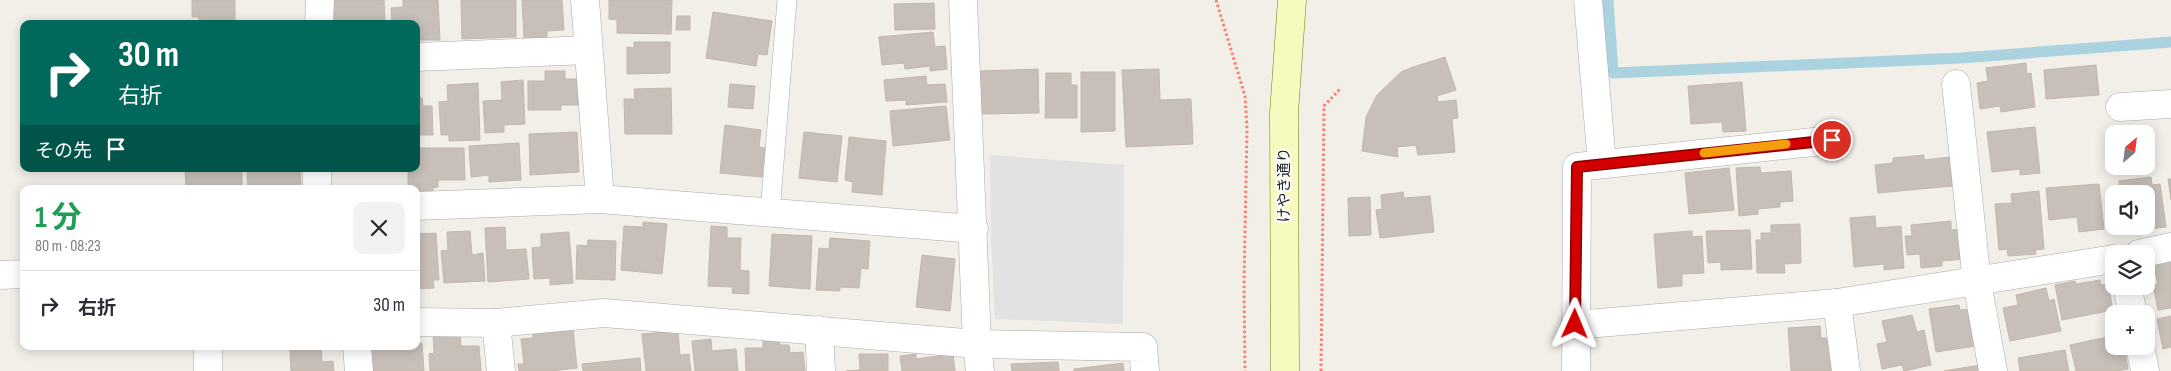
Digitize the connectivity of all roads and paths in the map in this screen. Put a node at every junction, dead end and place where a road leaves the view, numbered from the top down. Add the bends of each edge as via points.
1 (320, 0) edge
2 (584, 0) edge
3 (786, 0) edge
4 (963, 0) edge
5 (1216, 0) edge
6 (1292, 0) edge
7 (1588, 0) edge
8 (319, 20) edge
9 (588, 50) junction
10 (420, 57) edge
11 (1956, 84) dead end
12 (1340, 89) dead end
13 (2171, 104) edge
14 (2120, 107) dead end
15 (1832, 140) dead end
16 (1602, 164) junction
17 (317, 172) edge
18 (317, 185) edge
19 (600, 199) junction
20 (420, 206) edge
21 (770, 214) junction
22 (974, 229) junction
23 (2171, 247) edge
24 (2155, 250) edge
25 (2105, 261) edge
26 (20, 274) edge
27 (0, 275) edge
28 (1977, 282) junction
29 (1837, 303) junction
30 (420, 322) edge
31 (496, 323) junction
32 (1575, 324) junction
33 (818, 330) junction
34 (977, 344) junction
35 (208, 350) edge
36 (357, 350) edge
37 (2142, 355) edge
38 (208, 371) edge
39 (358, 371) edge
40 (500, 371) edge
41 (821, 371) edge
42 (980, 371) edge
43 (1145, 371) edge
44 (1245, 371) edge
45 (1285, 371) edge
46 (1321, 371) edge
47 (1576, 371) edge
48 (1846, 371) edge
49 (1992, 371) edge
50 (2145, 371) edge

1 - 8 street
2 - 9 street
3 - 21 lane
4 - 22 street
5 - 44 path via 1245,96
6 - 45 street, けやき通り via 1284,113
7 - 16 street
9 - 10 street
9 - 19 street
11 - 28 street
12 - 46 path via 1324,106
13 - 14 street
15 - 16 street
16 - 32 street via 1577,167
17 - 18 street
19 - 20 street
19 - 21 street
21 - 22 street
22 - 34 street
23 - 24 street
25 - 28 street
26 - 27 street
28 - 29 street
28 - 49 street
29 - 32 street
29 - 48 street
30 - 31 street
31 - 33 street via 604,313
31 - 40 street
32 - 47 street
33 - 34 street
33 - 41 street
34 - 42 street
34 - 43 street via 1143,347
35 - 38 street
36 - 39 street
37 - 50 street

